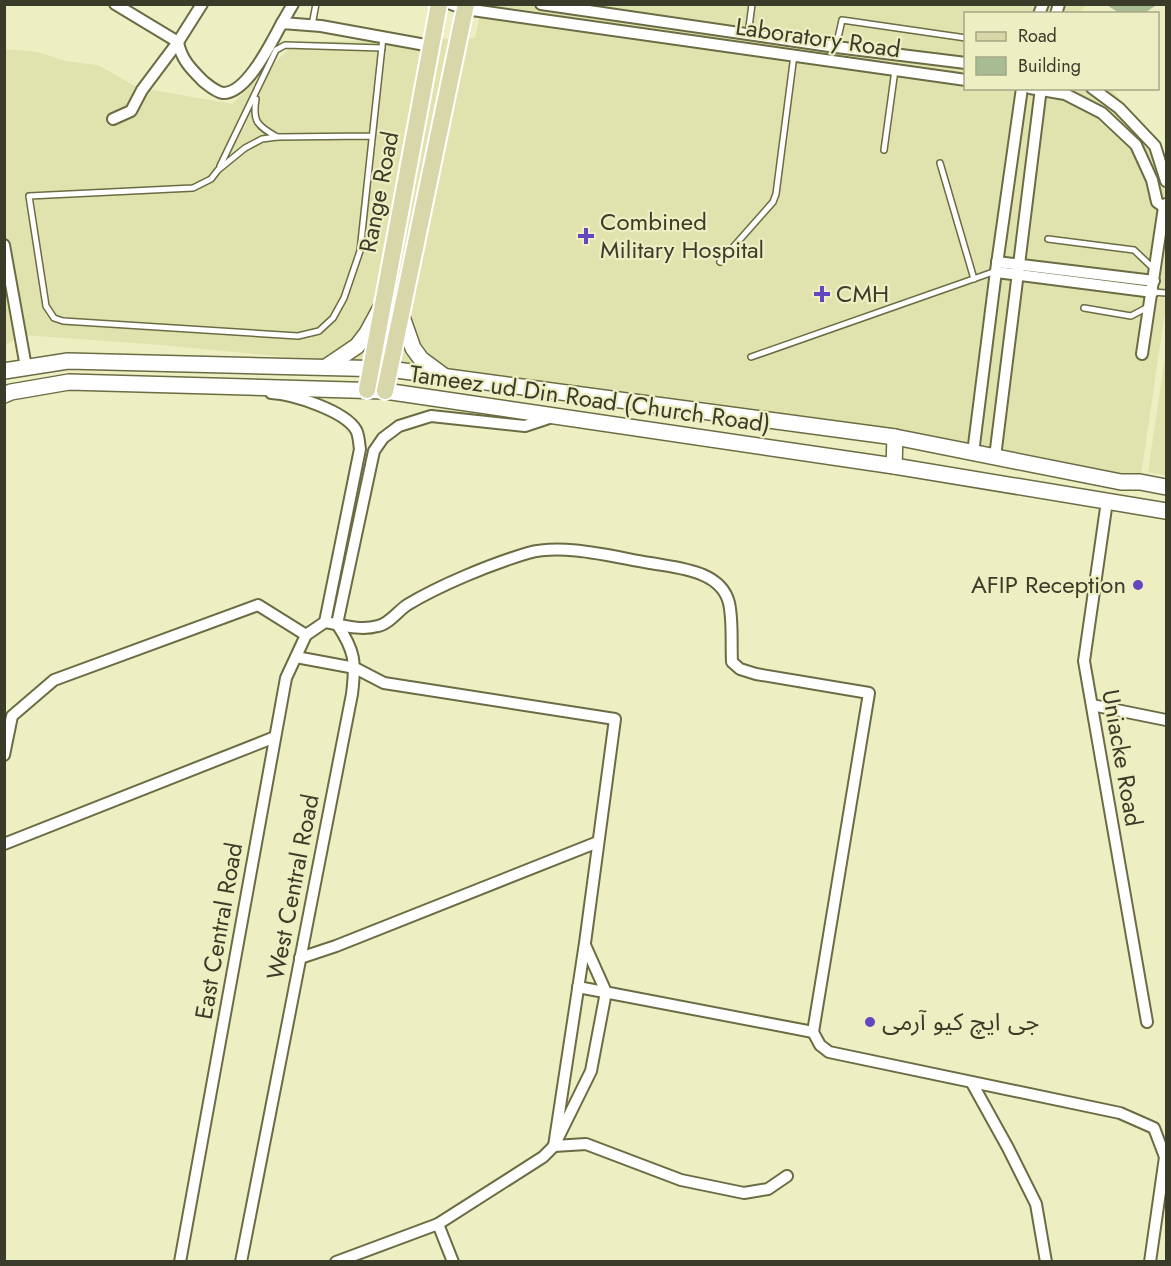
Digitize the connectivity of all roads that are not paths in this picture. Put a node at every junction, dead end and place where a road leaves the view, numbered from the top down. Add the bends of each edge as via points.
1 (115, 4) edge
2 (202, 4) edge
3 (293, 4) edge
4 (316, 4) edge
5 (439, 4) edge
6 (541, 4) edge
7 (752, 4) edge
8 (461, 6) edge
9 (282, 23) junction
10 (312, 26) junction
11 (748, 35) junction
12 (964, 38) edge
13 (178, 42) junction
14 (382, 43) junction
15 (431, 46) junction
16 (836, 47) junction
17 (794, 55) junction
18 (964, 63) edge
19 (895, 70) junction
20 (964, 80) edge
21 (1022, 90) edge
22 (1037, 90) edge
23 (1043, 90) edge
24 (1095, 90) edge
25 (256, 92) junction
26 (113, 119) dead end
27 (277, 136) junction
28 (372, 136) junction
29 (884, 150) dead end
30 (940, 164) dead end
31 (218, 170) junction
32 (1167, 181) edge
33 (1165, 206) edge
34 (1164, 227) edge
35 (1048, 239) dead end
36 (4, 245) edge
37 (720, 262) dead end
38 (996, 268) junction
39 (1018, 269) junction
40 (974, 279) junction
41 (1154, 281) junction
42 (1167, 293) edge
43 (382, 305) junction
44 (1150, 307) junction
45 (1084, 308) dead end
46 (401, 314) junction
47 (1142, 354) dead end
48 (751, 357) dead end
49 (26, 367) junction
50 (326, 367) junction
51 (370, 368) junction
52 (389, 369) junction
53 (4, 371) edge
54 (444, 377) junction
55 (64, 383) junction
56 (367, 390) junction
57 (385, 391) junction
58 (4, 394) edge
59 (555, 416) junction
60 (895, 437) junction
61 (973, 453) junction
62 (995, 457) junction
63 (894, 466) junction
64 (1167, 487) edge
65 (1107, 501) junction
66 (1167, 511) edge
67 (325, 622) junction
68 (337, 624) junction
69 (306, 635) junction
70 (296, 657) junction
71 (355, 668) junction
72 (1092, 705) junction
73 (1167, 720) edge
74 (275, 737) junction
75 (4, 755) edge
76 (598, 842) junction
77 (4, 844) edge
78 (585, 943) junction
79 (300, 958) junction
80 (578, 987) junction
81 (606, 992) junction
82 (1147, 1022) dead end
83 (813, 1032) junction
84 (972, 1083) junction
85 (270, 1113) junction
86 (554, 1146) junction
87 (787, 1176) dead end
88 (438, 1224) junction
89 (180, 1262) edge
90 (241, 1262) edge
91 (336, 1262) edge
92 (453, 1262) edge
93 (1046, 1262) edge
94 (1150, 1262) edge

1 - 13 street
2 - 13 street
3 - 9 street
4 - 10 lane
5 - 15 main road, Range Road
6 - 11 street, Laboratory Road
7 - 11 lane
8 - 17 street, Laboratory Road
8 - 46 main road
9 - 10 street
9 - 13 street via 253,70 225,93 208,85 189,67 180,54
10 - 14 street
11 - 16 street, Laboratory Road
12 - 16 lane via 842,20
13 - 26 street via 131,111
14 - 15 street
14 - 25 lane via 285,45 276,50
14 - 28 lane
15 - 43 main road, Range Road
16 - 18 street, Laboratory Road
17 - 19 street, Laboratory Road
17 - 37 lane via 776,194
19 - 20 street, Laboratory Road
19 - 29 lane
21 - 38 street
22 - 39 street
23 - 33 street via 1065,94 1102,113 1136,145 1157,202
24 - 32 street via 1119,108 1155,146
25 - 27 lane via 256,119
25 - 31 lane
27 - 28 lane
27 - 31 lane via 245,148
28 - 31 lane via 360,251 344,298 333,318 319,331 298,336 54,318 46,306 29,195 193,188 211,179
30 - 40 lane
33 - 34 street
34 - 41 street
35 - 41 lane via 1134,250
36 - 49 street
38 - 39 street
38 - 40 lane
38 - 61 street
39 - 41 street
39 - 62 street
40 - 48 lane
41 - 42 lane
41 - 44 street
43 - 50 main road via 357,346
43 - 51 main road, Range Road
44 - 45 lane via 1131,316
44 - 47 street
46 - 52 main road
46 - 54 main road via 412,348
49 - 50 main road, Tameez ud Din Road (Church Road) via 68,361
49 - 53 main road, Tameez ud Din Road (Church Road)
50 - 51 main road, Tameez ud Din Road (Church Road)
51 - 52 main road, Tameez ud Din Road (Church Road)
51 - 56 main road, Range Road
52 - 54 main road, Tameez ud Din Road (Church Road)
52 - 57 main road
54 - 60 main road, Tameez ud Din Road (Church Road)
55 - 56 main road, Tameez ud Din Road (Church Road)
55 - 58 main road, Tameez ud Din Road (Church Road)
55 - 67 street via 78,389 276,394 336,412 356,430 360,449
56 - 57 main road, Tameez ud Din Road (Church Road)
57 - 59 main road, Tameez ud Din Road (Church Road)
59 - 63 main road, Tameez ud Din Road (Church Road)
59 - 68 street via 525,426 431,416 399,426 383,438 374,452
60 - 61 main road, Tameez ud Din Road (Church Road)
60 - 63 main road
61 - 62 main road, Tameez ud Din Road (Church Road)
62 - 64 main road, Tameez ud Din Road (Church Road)
63 - 65 main road, Tameez ud Din Road (Church Road)
65 - 66 main road, Tameez ud Din Road (Church Road)
65 - 72 street, Uniacke Road via 1084,661
67 - 68 street
67 - 69 street
68 - 71 street, West Central Road via 350,644
68 - 83 street via 368,629 382,626 406,606 469,575 529,553 576,551 710,576 723,589 729,604 732,662 740,669 869,693
69 - 70 street, East Central Road
69 - 75 street via 258,605 54,680 12,716
70 - 71 street
70 - 74 street, East Central Road via 286,678
71 - 76 street via 384,683 615,719
71 - 79 street, West Central Road
71 - 85 street, West Central Road
72 - 73 street
72 - 82 street, Uniacke Road
74 - 77 street
74 - 89 street, East Central Road
76 - 78 street
76 - 79 street
78 - 80 street
78 - 81 street
79 - 85 street, West Central Road
80 - 81 street
80 - 86 street
81 - 83 street
81 - 86 street via 591,1071
83 - 84 street via 829,1052
84 - 93 street via 1036,1204
84 - 94 street via 1120,1113 1154,1128 1166,1157
85 - 90 street, West Central Road
86 - 87 street via 586,1144 681,1180 744,1193 768,1189
86 - 88 street
88 - 91 street
88 - 92 street

